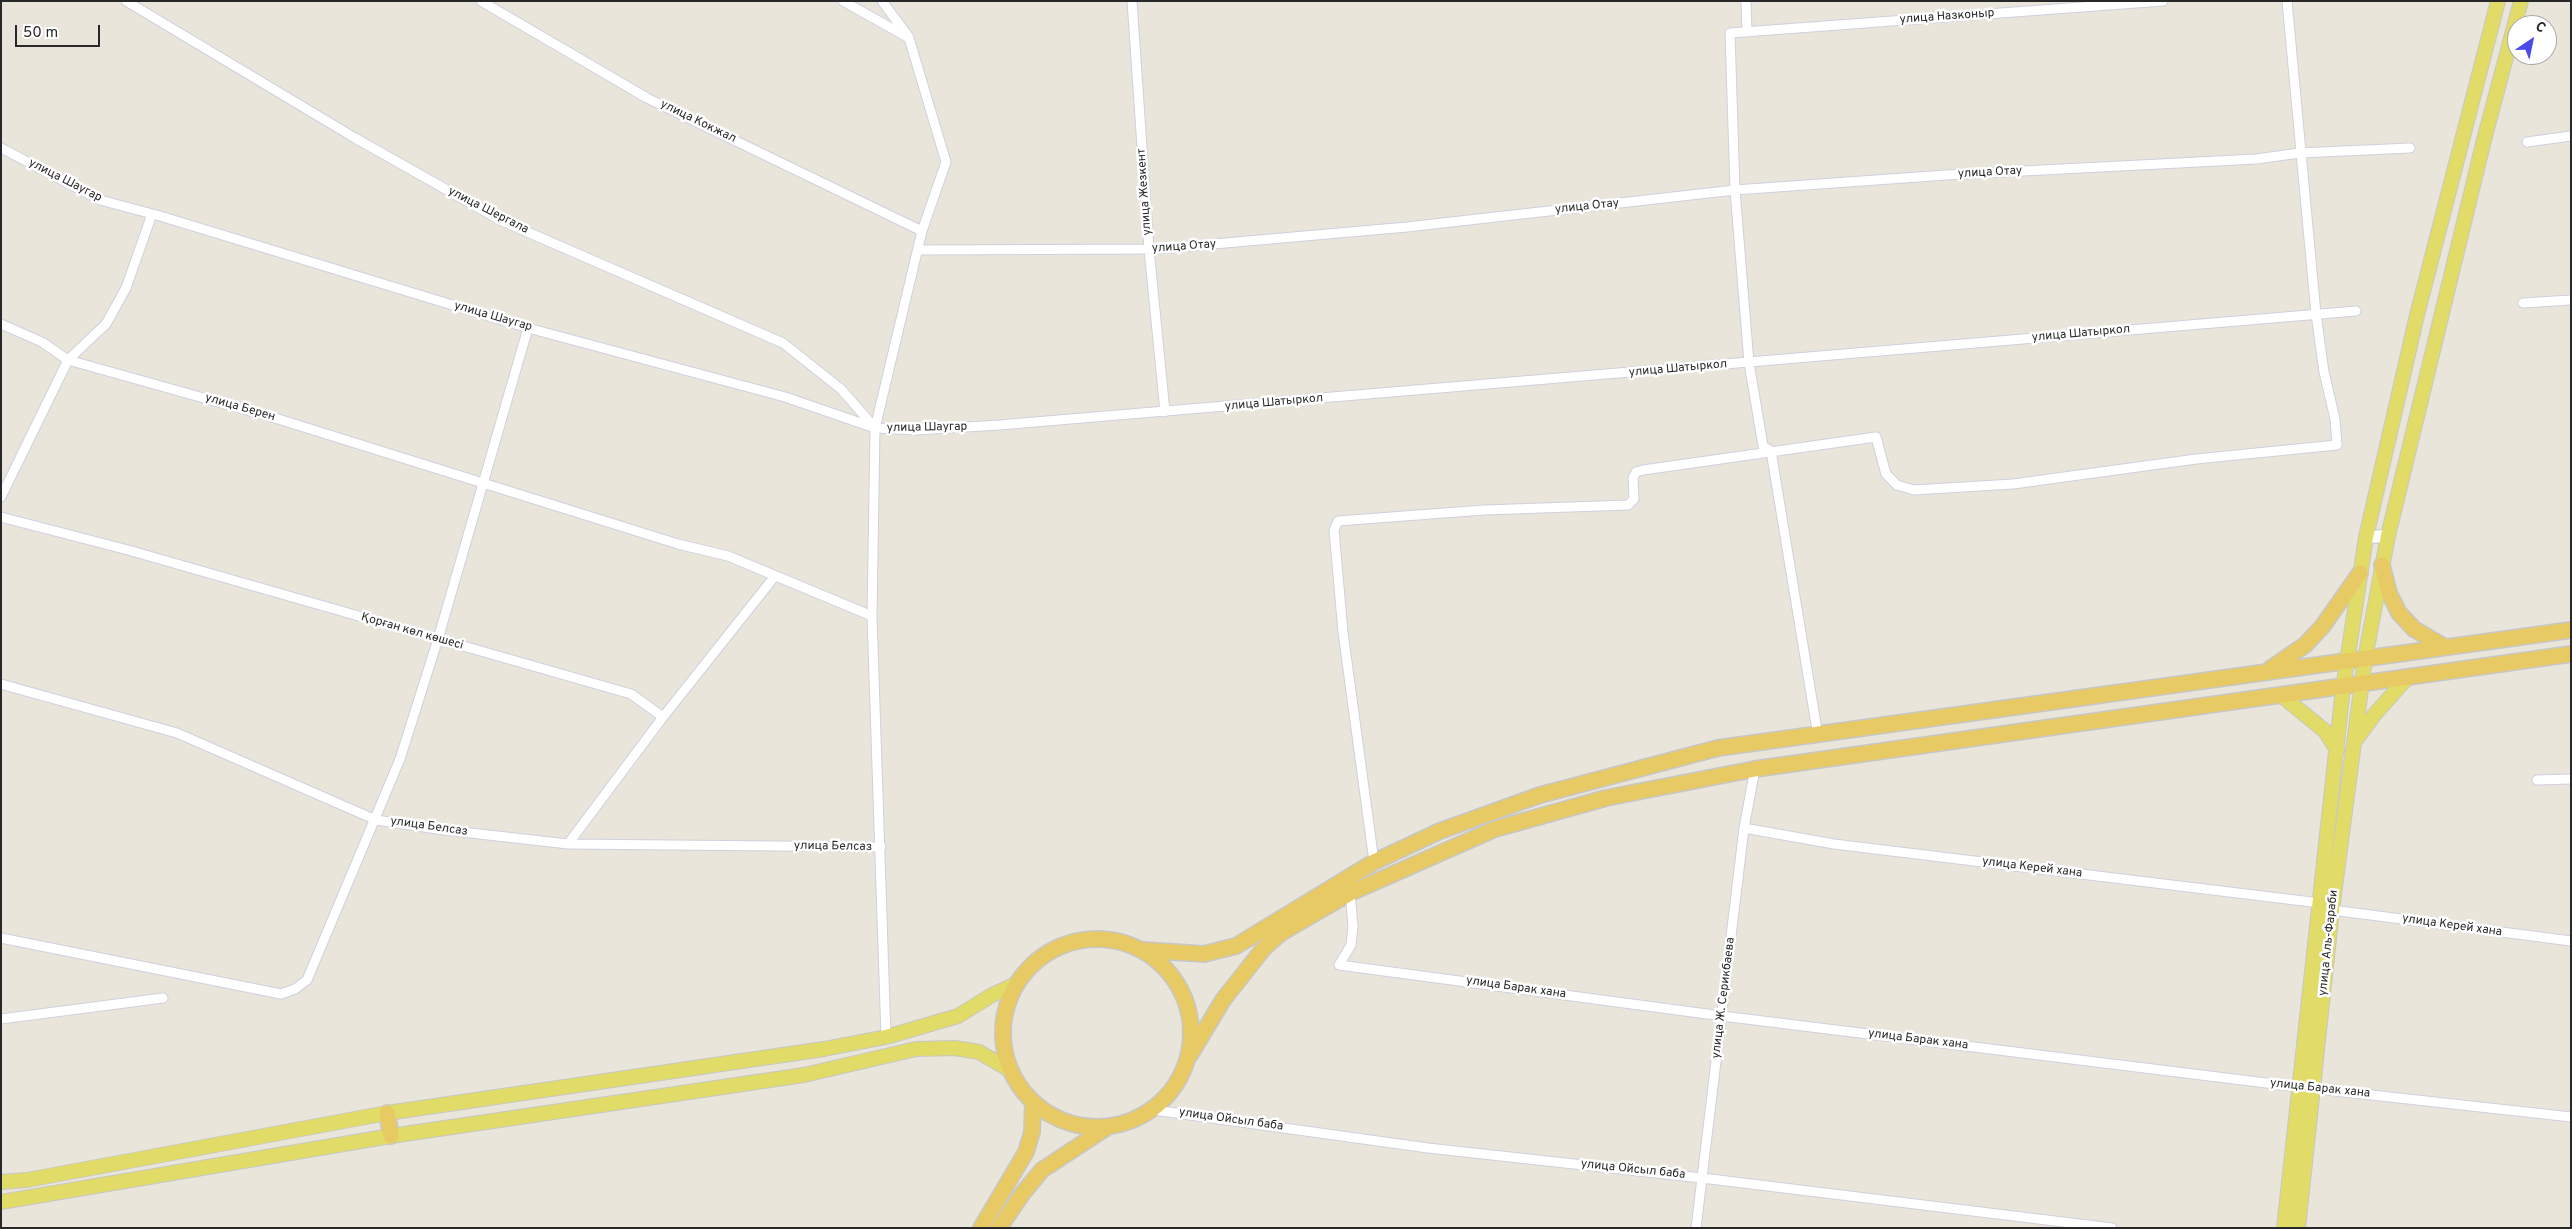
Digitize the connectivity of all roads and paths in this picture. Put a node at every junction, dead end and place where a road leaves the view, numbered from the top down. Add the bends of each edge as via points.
1 (126, 1) edge
2 (480, 1) edge
3 (843, 1) edge
4 (882, 1) edge
5 (1132, 1) edge
6 (1746, 1) edge
7 (2164, 1) edge
8 (2287, 1) edge
9 (2498, 1) edge
10 (2520, 1) edge
11 (1747, 32) junction
12 (910, 38) junction
13 (2571, 136) edge
14 (2527, 142) dead end
15 (1, 148) edge
16 (2410, 148) dead end
17 (2300, 152) junction
18 (1735, 190) junction
19 (152, 214) junction
20 (922, 231) junction
21 (918, 250) junction
22 (1149, 250) junction
23 (2571, 300) edge
24 (2523, 303) dead end
25 (2356, 311) dead end
26 (2316, 314) junction
27 (1, 324) edge
28 (528, 328) junction
29 (68, 360) junction
30 (1749, 364) junction
31 (1165, 412) junction
32 (999, 425) joint
33 (875, 428) junction
34 (1771, 451) junction
35 (484, 484) junction
36 (1, 497) edge
37 (1, 517) edge
38 (2388, 536) junction
39 (2366, 537) junction
40 (2382, 565) junction
41 (2360, 573) junction
42 (775, 576) junction
43 (872, 616) junction
44 (2571, 630) edge
45 (438, 639) junction
46 (2445, 647) junction
47 (2571, 654) edge
48 (2365, 659) junction
49 (2348, 661) junction
50 (2264, 673) junction
51 (2407, 678) junction
52 (1, 684) edge
53 (2362, 684) junction
54 (2343, 688) junction
55 (2282, 696) junction
56 (663, 717) junction
57 (1818, 736) junction
58 (2353, 743) junction
59 (2337, 750) junction
60 (1754, 769) junction
61 (2571, 779) edge
62 (2537, 780) dead end
63 (376, 820) junction
64 (1744, 828) junction
65 (568, 844) junction
66 (881, 847) junction
67 (1374, 862) junction
68 (1350, 894) junction
69 (2326, 906) junction
70 (1, 938) edge
71 (2571, 942) edge
72 (1143, 950) junction
73 (1014, 985) junction
74 (163, 998) dead end
75 (1722, 1016) junction
76 (1, 1019) edge
77 (886, 1037) junction
78 (1190, 1056) junction
79 (1010, 1070) junction
80 (2299, 1087) junction
81 (2313, 1088) junction
82 (1033, 1103) junction
83 (1154, 1110) junction
84 (387, 1113) junction
85 (2571, 1117) edge
86 (1106, 1128) junction
87 (391, 1136) junction
88 (1702, 1178) junction
89 (1, 1182) edge
90 (1, 1202) edge
91 (981, 1228) edge
92 (999, 1228) edge
93 (1696, 1228) edge
94 (2112, 1228) edge
95 (2284, 1228) edge
96 (2298, 1228) edge

1 - 33 street, улица Шергала via 355,138 502,221 783,342 841,389
2 - 20 street, улица Кокжал via 647,98
3 - 12 street
4 - 12 street
5 - 22 street, улица Жезкент
6 - 11 street
7 - 11 street, улица Назконыр
8 - 17 street
9 - 39 main road, улица Аль-Фараби via 2417,316
10 - 38 main road, улица Аль-Фараби
11 - 18 street, улица Назконыр via 1730,33
12 - 20 street via 946,162
13 - 14 street
15 - 19 street, улица Шаугар via 100,200
16 - 17 street, улица Отау
17 - 18 street, улица Отау via 2256,159
17 - 26 street
18 - 22 street, улица Отау via 1398,228
18 - 30 street
19 - 28 street, улица Шаугар
19 - 29 street via 126,288 106,324
20 - 21 street
21 - 22 street, улица Отау
21 - 33 street
22 - 31 street, улица Жезкент
23 - 24 street
25 - 26 street, улица Шатыркол
26 - 30 street, улица Шатыркол
26 - 34 street via 2337,445 2196,459 2013,484 1914,490 1898,485 1886,474 1876,437
27 - 29 street, улица Берен via 42,342
28 - 33 street, улица Шаугар via 785,397
28 - 35 street
29 - 35 street, улица Берен via 275,418
29 - 36 street
30 - 31 street, улица Шатыркол
30 - 34 street via 1763,446
31 - 32 street, улица Шатыркол
32 - 33 street, улица Шаугар via 917,430
33 - 43 street
34 - 57 street
34 - 67 street via 1636,472 1632,478 1634,499 1628,505 1338,521 1334,530 1343,632
35 - 42 street, улица Берен via 678,544 728,556
35 - 45 street
37 - 45 street, Қорған көл көшесі
38 - 39 main road
38 - 40 main road, улица Аль-Фараби
39 - 41 main road, улица Аль-Фараби
40 - 46 highway via 2389,593 2399,613 2414,629
40 - 48 main road, улица Аль-Фараби
41 - 49 main road, улица Аль-Фараби
41 - 50 highway via 2322,627 2299,649
42 - 43 street, улица Берен
42 - 56 street
43 - 66 street
44 - 46 highway
45 - 56 street, Қорған көл көшесі via 631,694
45 - 63 street via 400,759
46 - 48 highway
47 - 51 highway
48 - 49 highway
48 - 53 main road, улица Аль-Фараби
49 - 50 highway
49 - 54 main road, улица Аль-Фараби
50 - 57 highway
51 - 53 highway
51 - 58 main road
52 - 63 street, улица Белсаз via 177,733
53 - 54 highway
53 - 58 main road, улица Аль-Фараби
54 - 55 highway
54 - 59 main road, улица Аль-Фараби
55 - 59 main road via 2319,726
55 - 60 highway
56 - 65 street
57 - 67 highway via 1718,748 1540,795 1440,830
58 - 69 main road, улица Аль-Фараби
59 - 69 main road, улица Аль-Фараби
60 - 64 street, улица Ж. Серикбаева
60 - 68 highway via 1606,798 1495,830
61 - 62 street
63 - 65 street, улица Белсаз
63 - 70 street via 307,980 281,994
64 - 69 street, улица Керей хана via 1834,844
64 - 75 street, улица Ж. Серикбаева
65 - 66 street, улица Белсаз
66 - 77 street via 880,914
67 - 72 highway via 1236,946 1204,954
68 - 75 street, улица Барак хана via 1351,945 1339,965
68 - 78 highway via 1281,933 1264,948 1223,1000
69 - 71 street, улица Керей хана
69 - 80 main road, улица Аль-Фараби
69 - 81 main road, улица Аль-Фараби
72 - 73 highway via 1116,940 1086,938 1058,946 1033,962
72 - 78 highway via 1168,969 1184,995 1192,1025
73 - 77 main road via 958,1016
73 - 79 highway via 1004,1012 1002,1042
74 - 76 street
75 - 80 street, улица Барак хана
75 - 88 street, улица Ж. Серикбаева
77 - 84 main road via 679,1072
78 - 83 highway via 1177,1086
79 - 82 highway
79 - 87 main road via 978,1052 955,1048 916,1049 804,1075
80 - 81 street, улица Барак хана
80 - 95 main road, улица Аль-Фараби
81 - 85 street, улица Барак хана
81 - 96 main road, улица Аль-Фараби
82 - 86 highway via 1055,1118 1080,1126
82 - 91 highway via 1032,1132 1026,1152
83 - 86 highway via 1131,1122
83 - 88 street, улица Ойсыл баба via 1428,1148
84 - 87 highway
84 - 89 main road via 27,1180
86 - 92 highway via 1042,1170
87 - 90 main road
88 - 93 street, улица Ж. Серикбаева
88 - 94 street, улица Ойсыл баба

